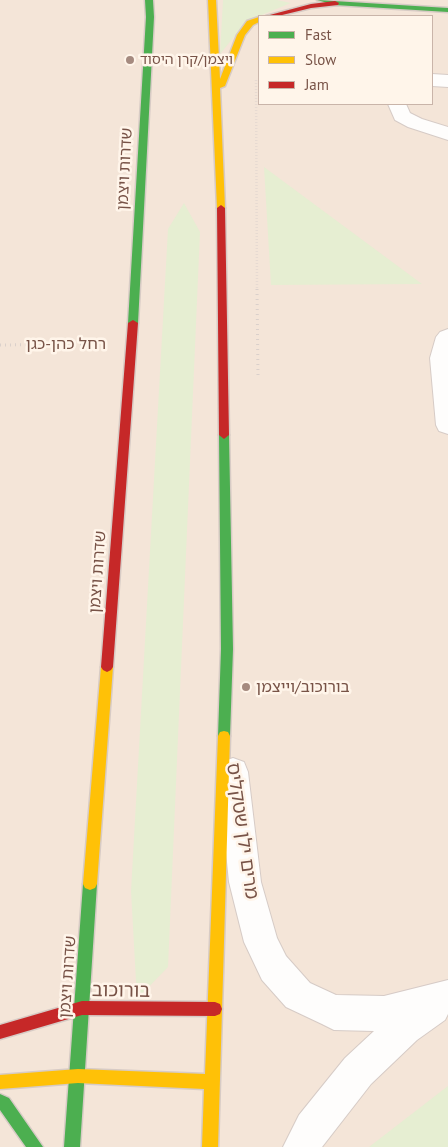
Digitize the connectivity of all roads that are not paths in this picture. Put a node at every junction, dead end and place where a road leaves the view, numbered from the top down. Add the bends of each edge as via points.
1 (142, 0) edge
2 (149, 0) edge
3 (212, 0) edge
4 (321, 0) edge
5 (335, 3) junction
6 (448, 10) edge
7 (274, 15) edge
8 (150, 17) junction
9 (258, 19) edge
10 (433, 80) edge
11 (448, 81) edge
12 (217, 96) junction
13 (397, 105) edge
14 (448, 134) edge
15 (448, 337) edge
16 (448, 425) edge
17 (226, 708) junction
18 (448, 997) edge
19 (82, 1008) junction
20 (215, 1010) junction
21 (0, 1032) edge
22 (78, 1076) junction
23 (0, 1082) edge
24 (210, 1082) junction
25 (0, 1102) edge
26 (35, 1147) edge
27 (72, 1147) edge
28 (210, 1147) edge
29 (302, 1147) edge

1 - 8 main road
2 - 8 main road, שדרות ויצמן
3 - 12 main road
4 - 5 main road
5 - 6 main road
5 - 7 main road
8 - 19 main road, שדרות ויצמן via 132,344
9 - 12 main road via 250,23 241,35
10 - 11 street
12 - 17 main road
13 - 14 street via 402,116
15 - 16 street via 442,358
17 - 18 street, מרים ילן שטקליס via 245,882 261,942 274,968 298,994 334,1012 384,1014
17 - 20 main road
18 - 29 street, מרים ילן שטקליס via 404,1027 358,1072 312,1128
19 - 20 main road, בורוכוב
19 - 21 main road, בורוכוב
19 - 22 main road, שדרות ויצמן
20 - 24 main road
22 - 23 main road
22 - 24 main road
22 - 27 main road, שדרות ויצמן
24 - 28 main road
25 - 26 main road via 4,1103

